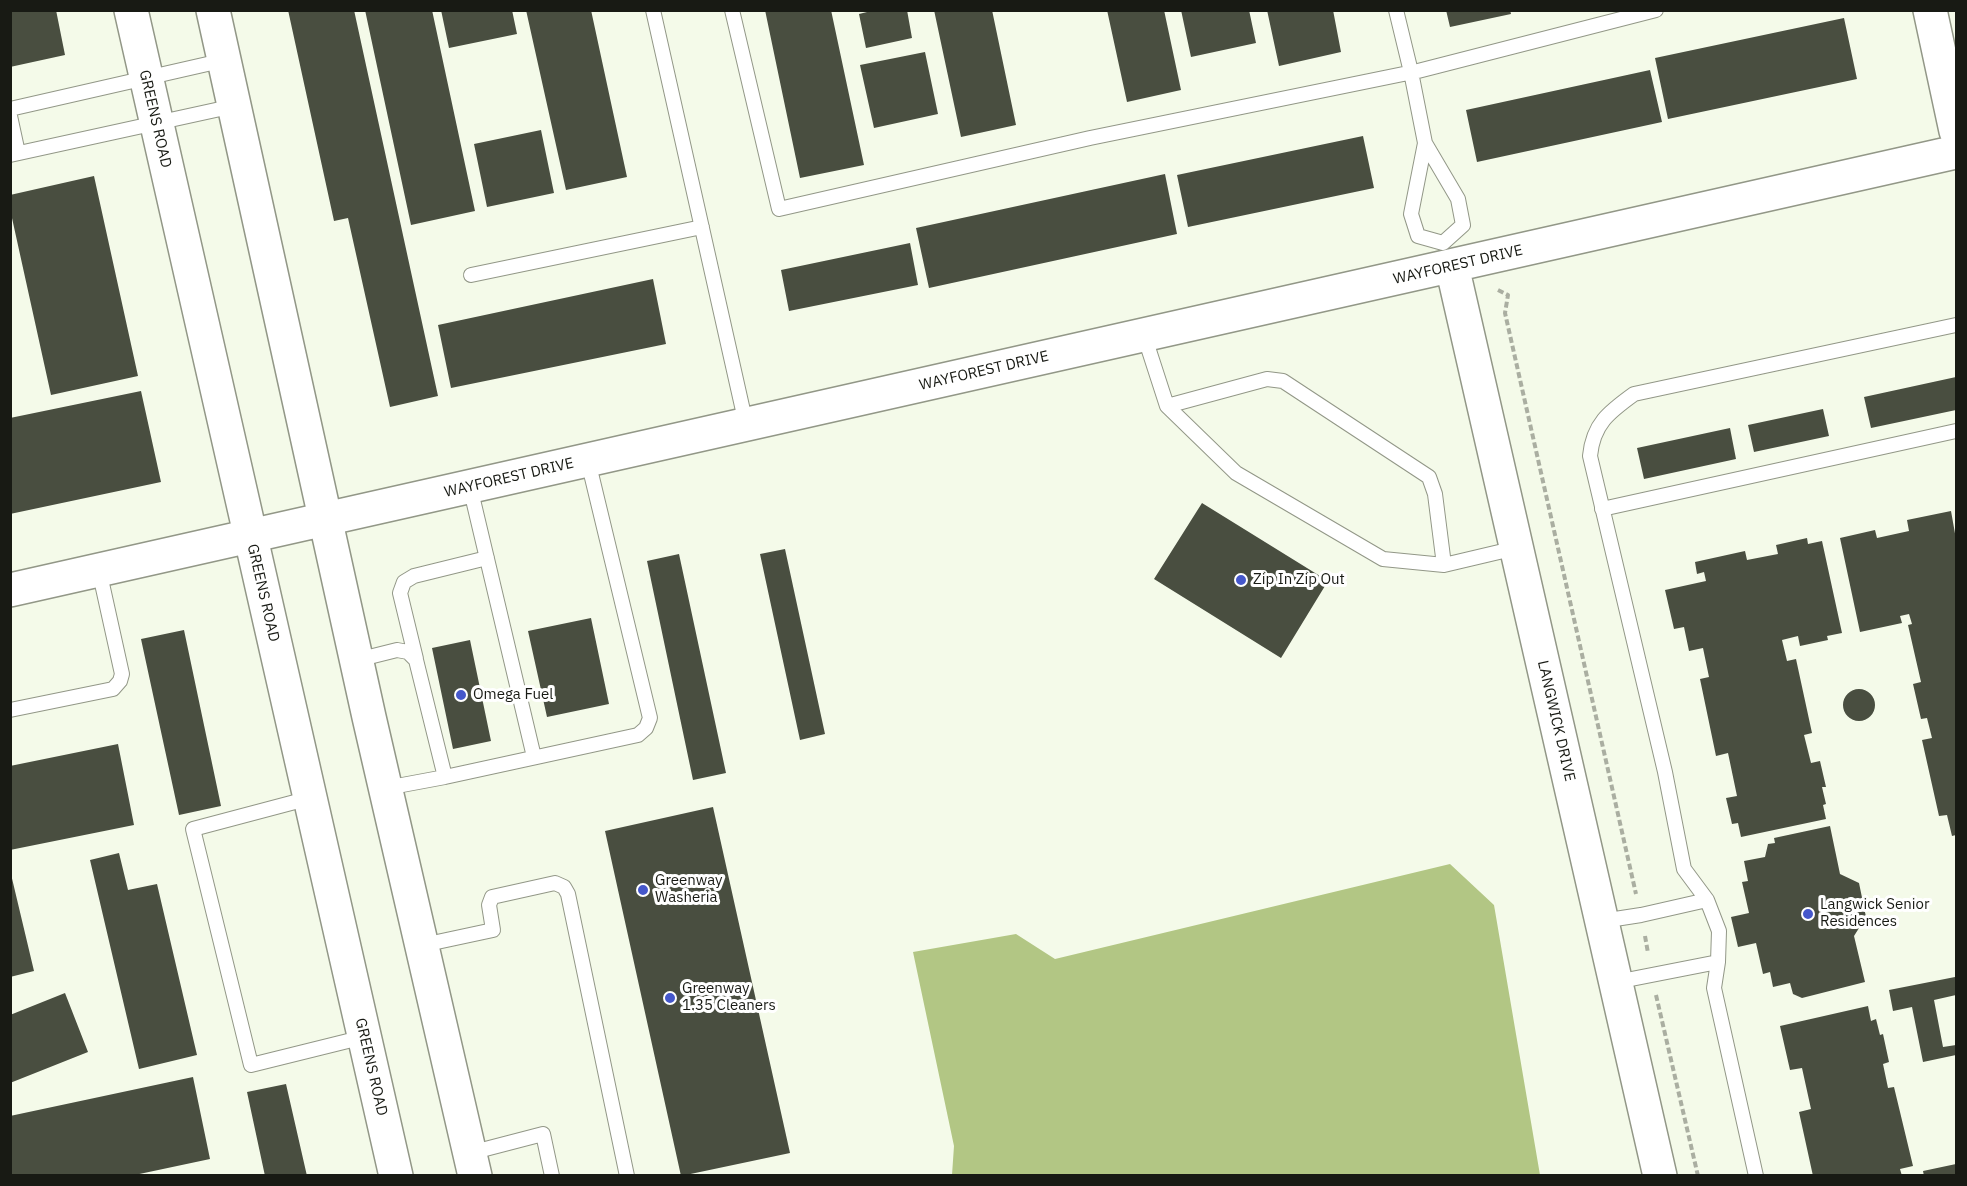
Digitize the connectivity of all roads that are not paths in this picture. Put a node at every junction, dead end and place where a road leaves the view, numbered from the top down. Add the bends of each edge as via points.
1 (131, 10) edge
2 (213, 10) edge
3 (653, 10) edge
4 (732, 10) edge
5 (1396, 10) edge
6 (1656, 10) edge
7 (1930, 10) edge
8 (225, 60) junction
9 (1411, 72) junction
10 (146, 78) junction
11 (235, 106) junction
12 (10, 109) edge
13 (10, 116) edge
14 (156, 123) junction
15 (1956, 131) edge
16 (1425, 143) junction
17 (1956, 152) edge
18 (14, 154) edge
19 (702, 227) junction
20 (1447, 254) junction
21 (471, 275) dead end
22 (1956, 325) edge
23 (1144, 335) junction
24 (1167, 406) junction
25 (746, 425) junction
26 (1956, 431) edge
27 (588, 460) junction
28 (470, 487) junction
29 (1602, 509) junction
30 (326, 519) junction
31 (250, 536) junction
32 (1516, 548) junction
33 (487, 558) junction
34 (1444, 565) junction
35 (99, 570) junction
36 (10, 590) edge
37 (357, 660) junction
38 (416, 660) junction
39 (10, 711) edge
40 (534, 757) junction
41 (445, 777) junction
42 (386, 788) junction
43 (310, 798) junction
44 (1707, 900) junction
45 (1602, 921) junction
46 (423, 945) junction
47 (1718, 962) junction
48 (1616, 982) junction
49 (364, 1037) junction
50 (473, 1164) edge
51 (396, 1176) edge
52 (552, 1176) edge
53 (627, 1176) edge
54 (1660, 1176) edge
55 (1756, 1176) edge

1 - 10 street, GREENS ROAD
2 - 8 street
3 - 19 lane
4 - 9 lane via 779,209 1089,138
5 - 9 lane
6 - 9 lane
7 - 15 street
8 - 10 lane
8 - 11 street
9 - 16 lane
10 - 12 lane
10 - 14 street, GREENS ROAD
11 - 14 lane
11 - 30 street
13 - 18 lane
14 - 18 lane
14 - 31 street, GREENS ROAD
16 - 20 lane via 1458,199 1463,225
16 - 20 lane via 1411,214 1418,236
17 - 20 street, WAYFOREST DRIVE
19 - 21 lane
19 - 25 lane
20 - 23 street, WAYFOREST DRIVE
20 - 32 street, LANGWICK DRIVE
22 - 29 lane via 1634,394 1601,421 1591,441 1590,456
23 - 24 lane
23 - 25 street, WAYFOREST DRIVE
24 - 34 lane via 1236,473 1383,559
24 - 34 lane via 1268,379 1283,381 1430,477
25 - 27 street, WAYFOREST DRIVE
26 - 29 lane
27 - 28 street, WAYFOREST DRIVE
27 - 40 lane via 650,718 638,735
28 - 30 street, WAYFOREST DRIVE
28 - 33 lane
29 - 44 lane via 1665,772 1684,869
30 - 31 street, WAYFOREST DRIVE
30 - 37 street
31 - 35 street, WAYFOREST DRIVE
31 - 43 street, GREENS ROAD
32 - 34 lane
32 - 45 street, LANGWICK DRIVE
33 - 38 lane via 404,582 400,593
33 - 40 lane
35 - 36 street, WAYFOREST DRIVE
35 - 39 lane via 122,674 120,681 112,689
37 - 38 lane via 397,650 408,652
37 - 42 street
38 - 41 lane
40 - 41 lane
41 - 42 lane
42 - 46 street
43 - 49 street, GREENS ROAD
43 - 49 lane via 194,829 251,1065
44 - 45 lane
44 - 47 lane via 1719,931
45 - 48 street, LANGWICK DRIVE
46 - 50 street
46 - 53 lane via 493,930 489,905 492,897 555,883 564,887
47 - 48 lane
47 - 55 lane via 1714,988
48 - 54 street, LANGWICK DRIVE
49 - 51 street, GREENS ROAD
50 - 52 lane via 543,1134

